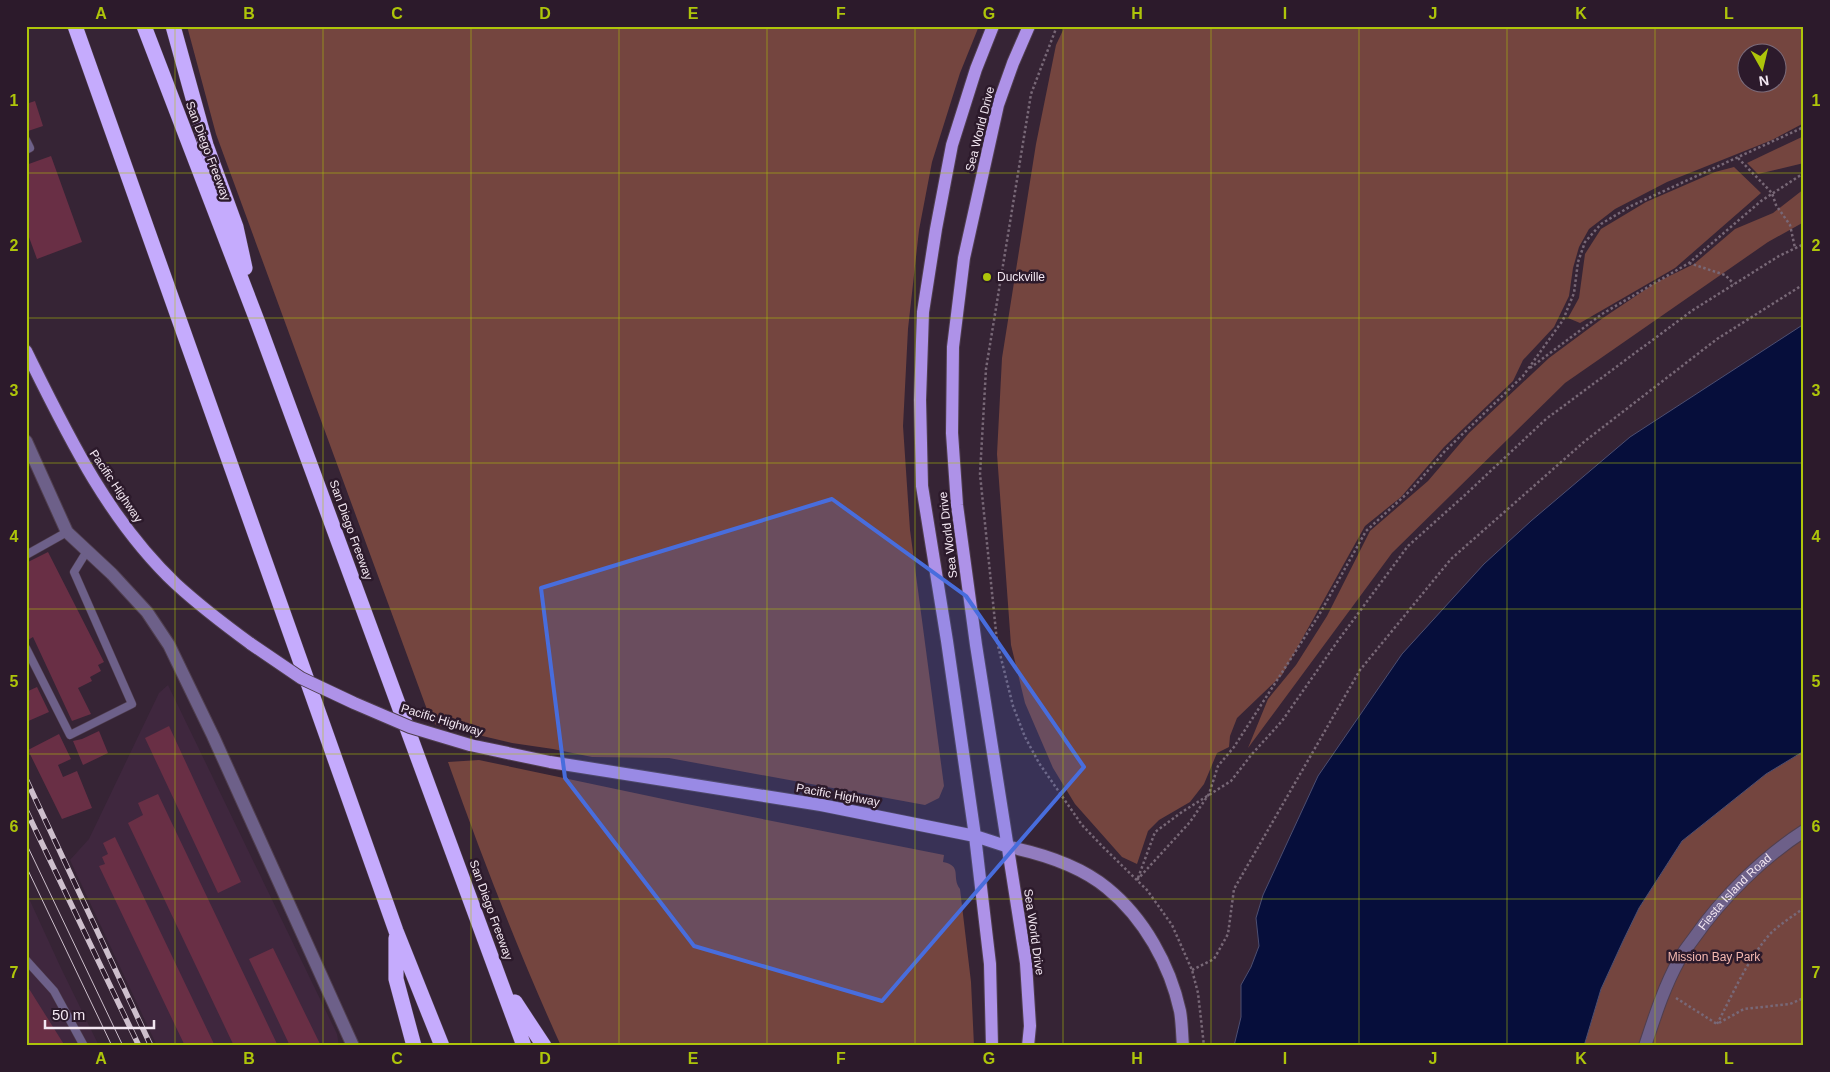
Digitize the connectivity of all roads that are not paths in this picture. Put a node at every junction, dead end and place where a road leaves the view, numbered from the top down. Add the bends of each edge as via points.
1 (75, 26) edge
2 (144, 26) edge
3 (173, 26) edge
4 (993, 26) edge
5 (1028, 26) edge
6 (26, 140) edge
7 (26, 150) edge
8 (258, 323) junction
9 (26, 351) edge
10 (26, 441) edge
11 (67, 532) junction
12 (87, 551) junction
13 (26, 555) edge
14 (26, 648) edge
15 (1804, 831) edge
16 (975, 836) junction
17 (1009, 847) junction
18 (396, 932) junction
19 (26, 960) edge
20 (501, 982) junction
21 (84, 1046) edge
22 (353, 1046) edge
23 (414, 1046) edge
24 (442, 1046) edge
25 (524, 1046) edge
26 (544, 1046) edge
27 (992, 1046) edge
28 (1028, 1046) edge
29 (1183, 1046) edge
30 (1645, 1046) edge

1 - 18 highway
2 - 8 highway, San Diego Freeway
3 - 8 highway via 206,145 236,227
4 - 16 main road, Sea World Drive via 950,154 923,312 920,400 922,486
5 - 17 main road, Sea World Drive via 998,105 964,258 953,356 952,433 957,505
6 - 7 lane via 30,148
8 - 20 highway, San Diego Freeway
9 - 16 main road, Pacific Highway, bridge via 84,465 118,517 175,583 250,644 301,678 410,727 470,745 550,762 821,805
10 - 11 street
11 - 12 street
11 - 13 lane
12 - 14 lane via 74,572 132,704 70,735
12 - 22 street via 147,612 168,645 218,745
15 - 30 street, Fiesta Island Road via 1737,886 1711,914 1680,958 1664,991
16 - 17 main road, Pacific Highway
16 - 27 main road, Sea World Drive via 990,964
17 - 28 main road, Sea World Drive via 1026,963
17 - 29 main road via 1050,857 1083,872 1107,887 1128,908 1160,954 1170,979 1180,1012
18 - 23 highway via 396,978
18 - 24 highway
19 - 21 lane via 54,991
20 - 25 highway, San Diego Freeway
20 - 26 highway

